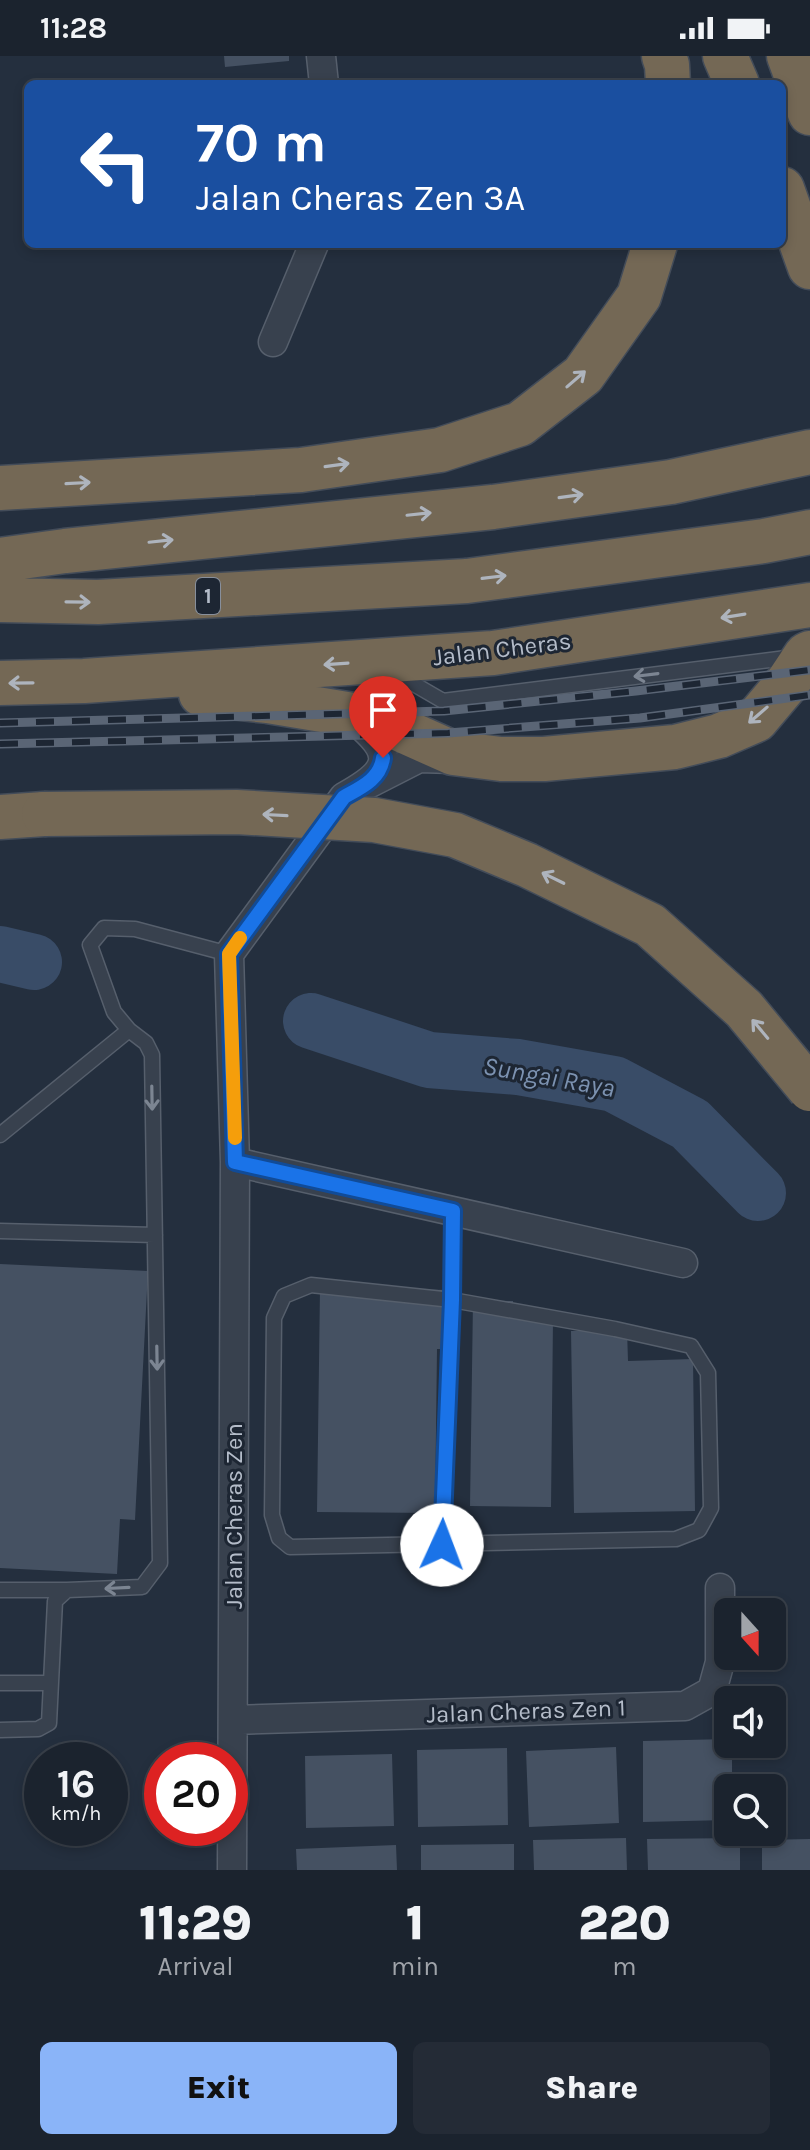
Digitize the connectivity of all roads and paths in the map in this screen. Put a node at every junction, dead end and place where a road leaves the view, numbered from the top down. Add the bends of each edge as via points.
1 (321, 56) edge
2 (664, 56) edge
3 (725, 56) edge
4 (789, 56) edge
5 (324, 80) edge
6 (667, 80) edge
7 (735, 80) edge
8 (810, 113) edge
9 (786, 200) edge
10 (312, 248) edge
11 (654, 248) edge
12 (810, 267) edge
13 (273, 342) dead end
14 (810, 452) edge
15 (0, 488) edge
16 (810, 524) edge
17 (810, 532) edge
18 (764, 541) junction
19 (0, 560) edge
20 (0, 600) edge
21 (810, 605) edge
22 (808, 654) edge
23 (392, 660) junction
24 (84, 681) junction
25 (0, 683) edge
26 (347, 713) junction
27 (501, 759) junction
28 (344, 797) junction
29 (0, 817) edge
30 (229, 954) junction
31 (129, 1030) junction
32 (810, 1089) edge
33 (0, 1135) edge
34 (235, 1162) junction
35 (453, 1211) junction
36 (0, 1231) edge
37 (155, 1235) junction
38 (683, 1263) dead end
39 (452, 1300) junction
40 (442, 1545) junction
41 (720, 1588) dead end
42 (0, 1590) edge
43 (67, 1590) junction
44 (0, 1683) edge
45 (50, 1683) junction
46 (233, 1720) junction
47 (0, 1730) edge
48 (232, 1870) edge

1 - 5 street
2 - 6 highway
3 - 7 highway
4 - 8 highway
9 - 12 highway
10 - 13 street
15 -> 11 highway via 301,470 440,450 520,424 583,375 639,296
19 -> 14 highway via 493,507 671,482
16 - 18 highway
17 - 18 highway, 1
20 -> 18 highway, 1 via 98,602 467,581
21 -> 23 highway, Jalan Cheras via 493,653
22 -> 23 lane via 443,701 412,683
22 -> 27 highway via 756,720 719,736 675,747
23 -> 24 highway, Jalan Cheras
24 -> 25 highway, Jalan Cheras
24 - 26 highway
26 - 27 highway via 377,719 453,753
26 - 28 street via 380,746 383,758 381,770 368,783
27 - 28 street via 419,758
28 - 30 street
32 -> 29 highway, bridge via 744,1009 650,925 455,835 374,820 236,812
30 - 31 lane via 135,929 104,928 90,945 114,1012
30 - 34 street, Jalan Cheras Zen
31 - 33 lane
31 -> 37 lane via 152,1055
34 - 35 street
34 - 46 street, Jalan Cheras Zen
35 - 38 street
35 - 39 lane
36 - 37 lane
37 -> 43 lane via 160,1563 142,1587
39 - 40 lane
39 - 40 lane via 311,1285 284,1296 274,1318 272,1515 279,1538 290,1547
39 - 40 lane via 691,1346 708,1373 711,1508 699,1530 676,1539
41 - 46 street, Jalan Cheras Zen 1 via 720,1662 712,1691 685,1706
42 - 43 lane
43 - 45 lane via 55,1601
44 - 45 lane
45 - 47 lane via 49,1723 38,1729
46 - 48 street, Jalan Cheras Zen

